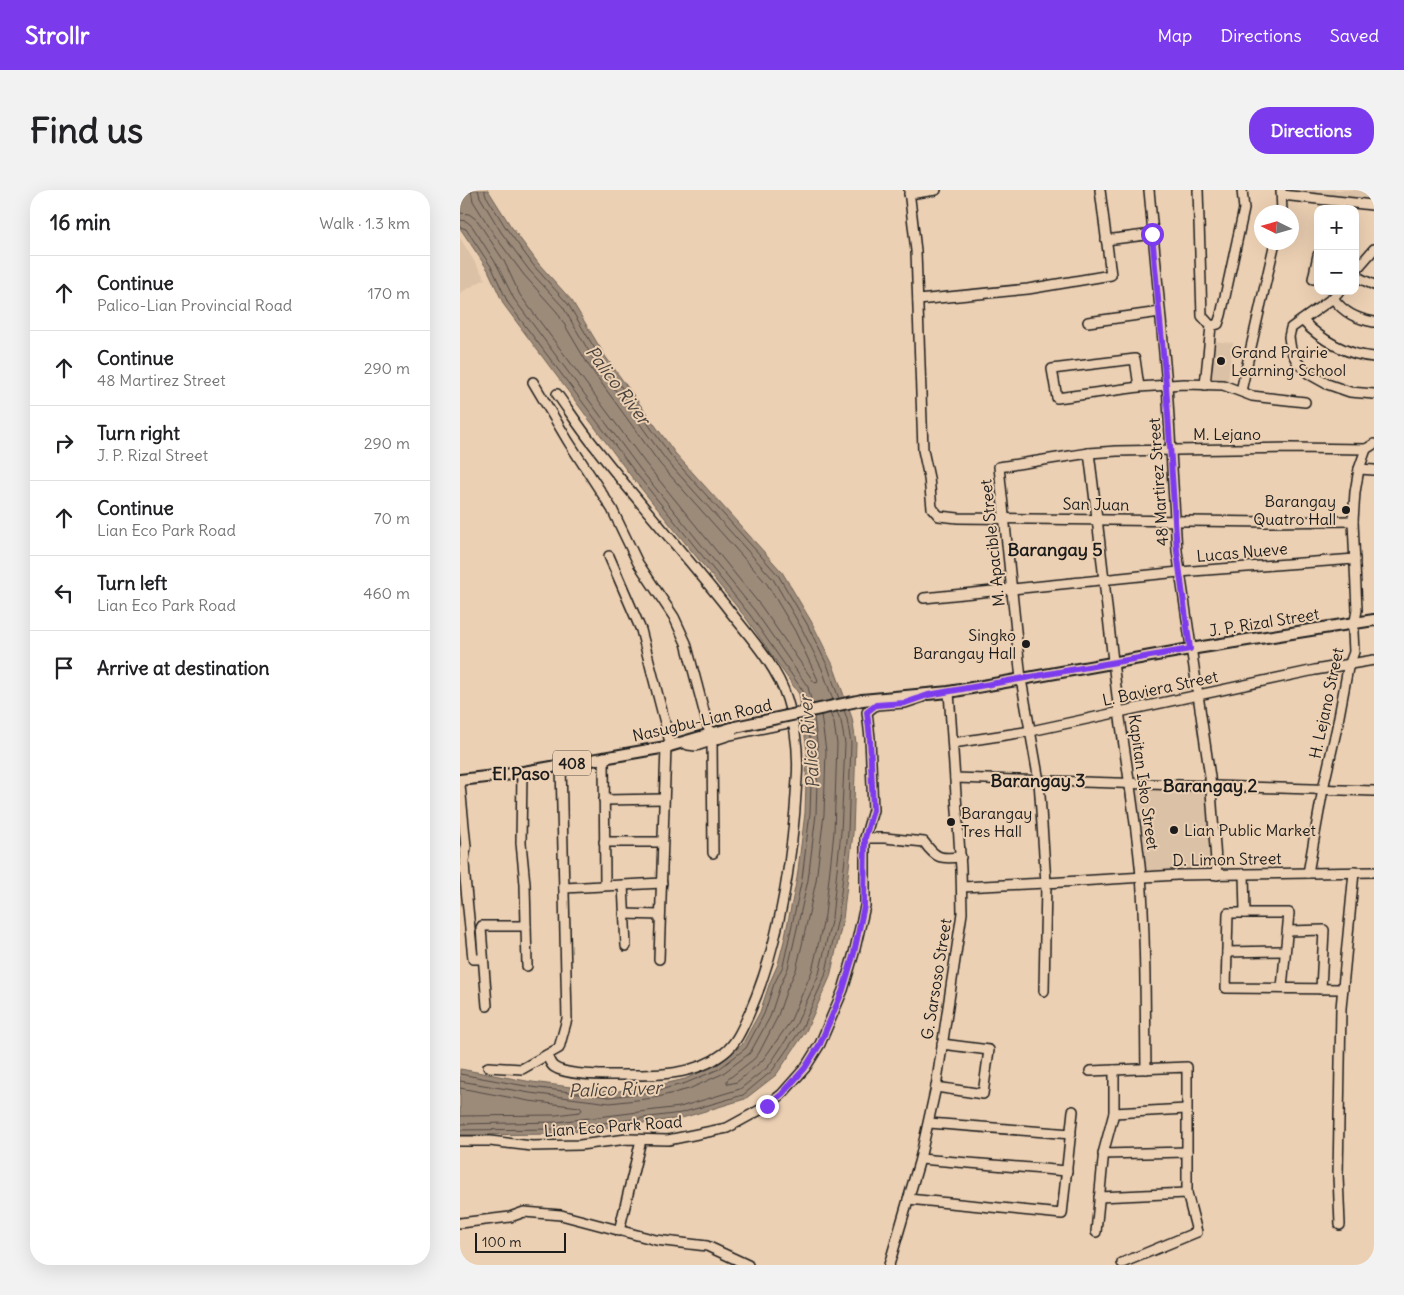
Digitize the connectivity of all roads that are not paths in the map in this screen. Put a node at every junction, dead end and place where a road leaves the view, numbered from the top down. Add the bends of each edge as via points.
1 (936, 190) edge
2 (1100, 190) edge
3 (1149, 190) edge
4 (1198, 190) edge
5 (1242, 190) edge
6 (909, 192) edge
7 (1281, 192) edge
8 (1282, 205) edge
9 (1328, 205) edge
10 (1359, 205) edge
11 (1372, 205) dead end
12 (1152, 234) junction
13 (1106, 240) junction
14 (1374, 249) edge
15 (1273, 250) edge
16 (1359, 266) edge
17 (1314, 274) edge
18 (1359, 278) edge
19 (1313, 279) dead end
20 (1374, 286) edge
21 (1336, 295) edge
22 (918, 300) junction
23 (1160, 312) junction
24 (1303, 320) junction
25 (1088, 322) dead end
26 (1374, 322) edge
27 (1211, 326) junction
28 (1374, 357) edge
29 (533, 382) dead end
30 (1166, 385) junction
31 (1205, 385) junction
32 (1138, 387) junction
33 (1242, 391) junction
34 (557, 394) dead end
35 (1374, 394) edge
36 (1305, 402) dead end
37 (1374, 444) edge
38 (1171, 449) junction
39 (1366, 449) junction
40 (1089, 453) junction
41 (999, 467) joint
42 (1358, 469) junction
43 (1374, 470) edge
44 (1005, 518) junction
45 (1098, 519) junction
46 (1176, 521) junction
47 (1353, 521) junction
48 (609, 556) dead end
49 (1354, 559) junction
50 (1180, 572) junction
51 (1103, 581) junction
52 (1011, 589) junction
53 (924, 598) dead end
54 (1374, 620) edge
55 (1354, 623) junction
56 (1190, 649) junction
57 (1374, 660) edge
58 (1113, 662) junction
59 (1350, 664) junction
60 (1021, 679) junction
61 (950, 692) junction
62 (928, 695) junction
63 (1198, 696) junction
64 (862, 700) joint
65 (1119, 712) junction
66 (793, 722) junction
67 (1031, 731) junction
68 (711, 738) junction
69 (953, 743) junction
70 (668, 746) junction
71 (604, 757) junction
72 (561, 765) junction
73 (522, 772) junction
74 (955, 778) junction
75 (460, 780) edge
76 (1039, 781) junction
77 (1130, 783) junction
78 (460, 785) edge
79 (1211, 785) junction
80 (1323, 789) junction
81 (1374, 790) edge
82 (604, 800) junction
83 (664, 800) junction
84 (865, 838) junction
85 (604, 842) junction
86 (662, 842) junction
87 (713, 853) dead end
88 (960, 857) junction
89 (1354, 872) junction
90 (1374, 872) edge
91 (1308, 873) junction
92 (1244, 874) junction
93 (1217, 875) junction
94 (1141, 877) junction
95 (662, 883) junction
96 (1046, 884) junction
97 (605, 885) junction
98 (623, 885) junction
99 (962, 887) junction
100 (564, 888) junction
101 (1244, 913) junction
102 (624, 914) junction
103 (660, 914) junction
104 (526, 926) junction
105 (1288, 931) junction
106 (626, 946) dead end
107 (1286, 951) junction
108 (1227, 952) junction
109 (483, 959) junction
110 (659, 959) dead end
111 (527, 966) dead end
112 (1282, 988) junction
113 (1321, 989) junction
114 (1343, 989) junction
115 (1044, 991) dead end
116 (487, 1006) dead end
117 (942, 1044) junction
118 (547, 1055) junction
119 (488, 1067) dead end
120 (1146, 1069) junction
121 (1114, 1070) junction
122 (1090, 1071) dead end
123 (936, 1087) junction
124 (1186, 1109) junction
125 (1073, 1111) dead end
126 (1114, 1113) junction
127 (928, 1123) junction
128 (1071, 1134) junction
129 (640, 1140) junction
130 (460, 1141) edge
131 (1186, 1152) junction
132 (1103, 1154) junction
133 (920, 1159) junction
134 (1067, 1171) junction
135 (1187, 1194) junction
136 (1099, 1197) junction
137 (908, 1199) junction
138 (460, 1223) edge
139 (1340, 1225) dead end
140 (619, 1231) junction
141 (1096, 1232) dead end
142 (1122, 1263) dead end
143 (888, 1264) edge
144 (748, 1265) edge

1 - 6 street
2 - 13 street
3 - 12 street, 48 Martirez Street
4 - 27 street via 1202,316
5 - 27 street via 1244,209 1221,315 1218,324
6 - 22 street
7 - 8 street
7 - 9 street
10 - 11 street
12 - 13 street
12 - 23 street, 48 Martirez Street
13 - 22 street via 1111,275
14 - 16 street
15 - 33 street
17 - 19 street
18 - 20 street
21 - 24 street
21 - 26 street via 1339,306 1350,315
22 - 44 street, San Juan via 923,450 932,508 938,516
23 - 25 street
23 - 30 street, 48 Martirez Street
24 - 28 street via 1311,330 1333,344
24 - 35 street via 1292,328 1289,337 1297,362 1309,374 1327,384 1350,392
27 - 31 street
29 - 68 street via 612,510 642,570 674,617 686,643
30 - 31 street
30 - 32 street
30 - 38 street, 48 Martirez Street
31 - 33 street via 1224,385
32 - 32 street via 1057,398 1052,369 1135,359
33 - 36 street via 1252,396
34 - 66 street via 595,447 687,556 766,659 782,683
37 - 39 street
38 - 39 street, M. Lejano
38 - 40 street, M. Lejano
38 - 46 street, 48 Martirez Street
39 - 42 street, H. Lejano Street
40 - 41 street, M. Lejano
40 - 45 street, Kapitan Isko Street
41 - 44 street, M. Apacible Street
42 - 43 street
42 - 47 street, H. Lejano Street
44 - 45 street, San Juan
44 - 52 street, M. Apacible Street
45 - 46 street, San Juan
45 - 51 street, Kapitan Isko Street
46 - 47 street, San Juan
46 - 50 street, 48 Martirez Street
47 - 49 street, H. Lejano Street
48 - 70 street via 641,630
49 - 50 street, Lucas Nueve
49 - 55 street, H. Lejano Street via 1357,610
50 - 51 street, Lucas Nueve
50 - 56 street, 48 Martirez Street
51 - 52 street, Lucas Nueve
51 - 58 street, Kapitan Isko Street
52 - 53 street, Lucas Nueve
52 - 60 street, M. Apacible Street
54 - 55 main road, J. P. Rizal Street / 408
55 - 56 main road, J. P. Rizal Street / 408
55 - 59 street, H. Lejano Street via 1354,652
56 - 58 main road, J. P. Rizal Street / 408
56 - 63 street, 48 Martirez Street
57 - 59 street, L. Baviera Street
58 - 60 main road, J. P. Rizal Street / 408
58 - 65 street, Kapitan Isko Street
59 - 63 street, L. Baviera Street
59 - 80 street, H. Lejano Street
60 - 61 main road, J. P. Rizal Street / 408
60 - 67 street, M. Apacible Street
61 - 62 main road, J. P. Rizal Street / 408
61 - 69 street, G. Sarsoso Street
62 - 64 main road, J. P. Rizal Street / 408
62 - 84 street, Lian Eco Park Road via 905,703 876,705 867,712 873,810
63 - 65 street, L. Baviera Street
63 - 79 street, 48 Martirez Street
64 - 68 main road, Nasugbu-Lian Road / 408, bridge via 734,727
65 - 67 street, L. Baviera Street
65 - 77 street, Kapitan Isko Street
66 - 68 street
66 - 118 street via 798,777 788,869 776,936 759,990 741,1031 725,1052 712,1061 676,1073 574,1073 558,1069
67 - 69 street, L. Baviera Street
67 - 76 street, M. Apacible Street
68 - 70 main road, Nasugbu-Lian Road / 408
68 - 87 street
69 - 74 street, G. Sarsoso Street
70 - 71 main road, Nasugbu-Lian Road / 408
70 - 83 street
71 - 72 main road, Nasugbu-Lian Road / 408
71 - 82 street
72 - 73 main road, Nasugbu-Lian Road / 408
72 - 100 street
73 - 75 main road, Nasugbu-Lian Road / 408
73 - 104 street via 521,843
74 - 76 street
74 - 88 street, G. Sarsoso Street
76 - 77 street
76 - 96 street, M. Apacible Street
77 - 79 street
77 - 94 street, Kapitan Isko Street
78 - 109 street via 472,959
79 - 80 street
79 - 93 street, 48 Martirez Street
80 - 81 street
80 - 91 street, H. Lejano Street
82 - 83 street
82 - 85 street
83 - 86 street
84 - 88 street via 924,842 942,859
84 - 129 street, Lian Eco Park Road via 864,906 854,953 843,990 820,1044 805,1068 767,1106 727,1128 668,1140
85 - 86 street
85 - 97 street
86 - 95 street
88 - 99 street, G. Sarsoso Street
89 - 90 street, D. Limon Street
89 - 91 street, D. Limon Street
89 - 114 street
91 - 92 street, D. Limon Street
92 - 93 street, D. Limon Street
92 - 101 street
93 - 94 street, D. Limon Street
94 - 96 street, D. Limon Street
94 - 120 street, Kapitan Isko Street
95 - 98 street
95 - 103 street
96 - 99 street, D. Limon Street
96 - 115 street, M. Apacible Street
97 - 98 street
97 - 100 street
98 - 102 street
99 - 117 street, G. Sarsoso Street via 962,913
100 - 118 street via 567,1019 559,1048
101 - 105 street via 1289,913
101 - 108 street via 1228,913
102 - 103 street
102 - 106 street
103 - 110 street
104 - 109 street via 482,926
104 - 111 street
105 - 107 street
105 - 113 street via 1324,930
107 - 108 street
107 - 112 street
108 - 112 street via 1226,988
109 - 116 street
112 - 113 street
113 - 114 street
114 - 139 street via 1338,1114
117 - 123 street, G. Sarsoso Street
117 - 123 street via 989,1050 983,1094
118 - 119 street via 522,1069
120 - 121 street
120 - 124 street via 1186,1068
121 - 122 street
121 - 126 street
123 - 127 street, G. Sarsoso Street
124 - 126 street
124 - 131 street
125 - 128 street
126 - 132 street
127 - 128 street
127 - 133 street, G. Sarsoso Street
128 - 134 street
129 - 130 street, Lian Eco Park Road via 532,1146
129 - 140 street
131 - 132 street
131 - 135 street
132 - 136 street
133 - 134 street
133 - 137 street, G. Sarsoso Street
134 - 137 street via 1062,1214
135 - 136 street
135 - 142 street via 1196,1232
136 - 141 street
137 - 143 street, G. Sarsoso Street
138 - 140 street via 533,1212
140 - 144 street via 656,1240 707,1246

